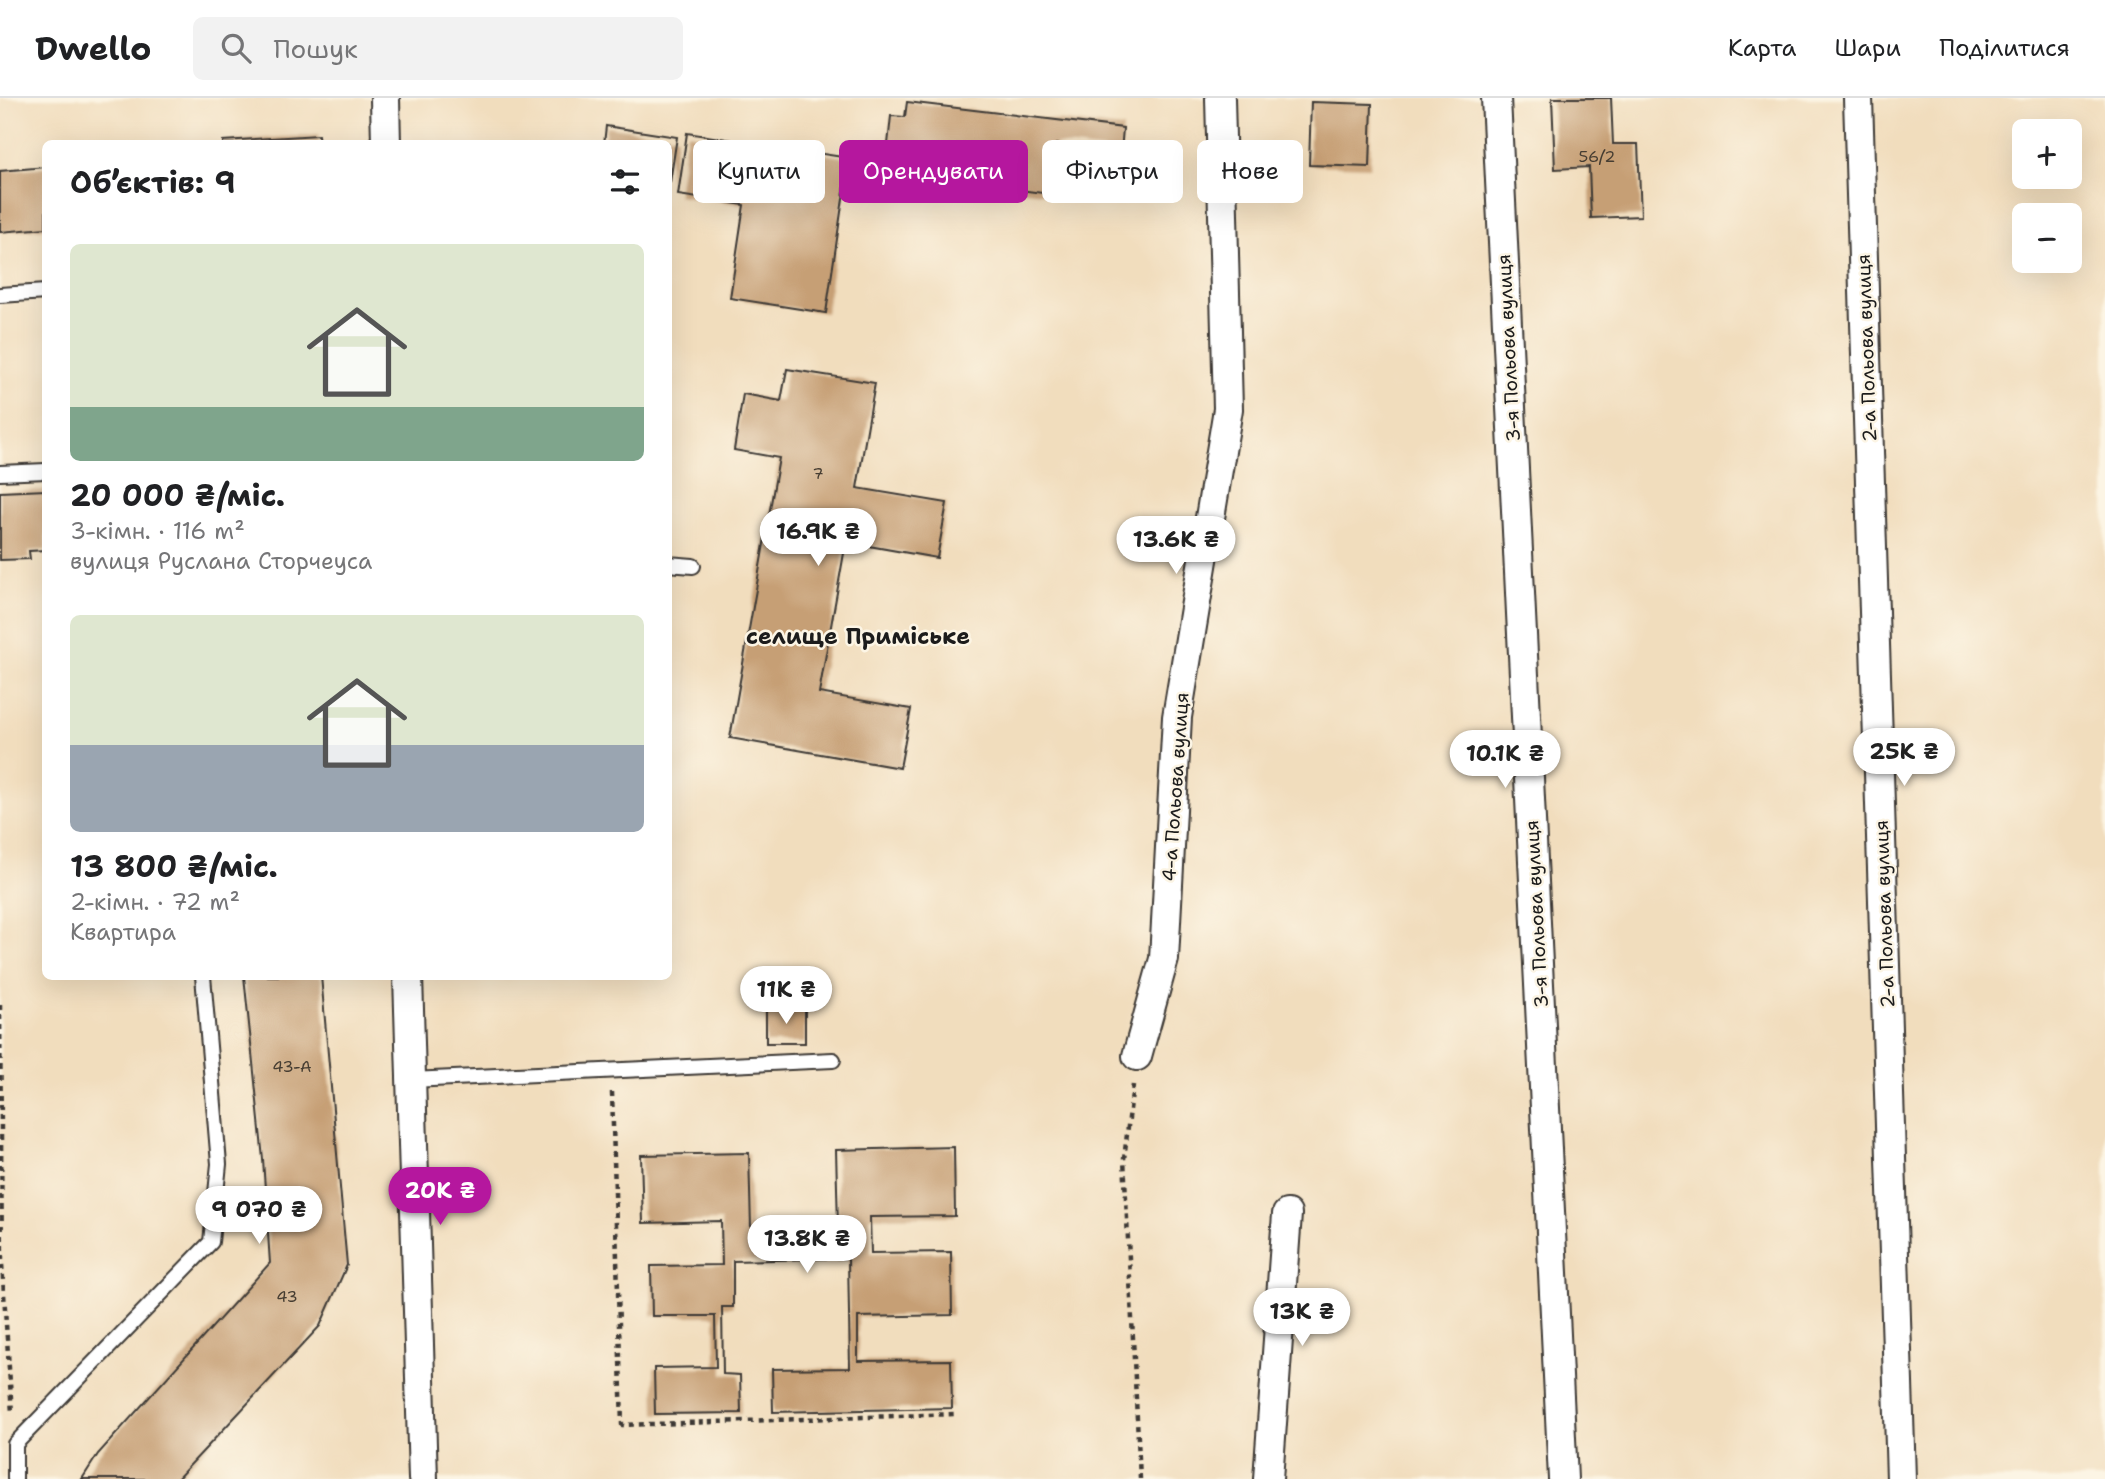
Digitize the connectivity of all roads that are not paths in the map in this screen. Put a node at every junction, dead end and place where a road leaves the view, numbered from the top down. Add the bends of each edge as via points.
1 (385, 98) edge
2 (1220, 98) edge
3 (1496, 98) edge
4 (1858, 98) edge
5 (386, 140) edge
6 (42, 292) edge
7 (0, 295) edge
8 (42, 471) edge
9 (0, 473) edge
10 (672, 564) edge
11 (693, 566) dead end
12 (203, 980) edge
13 (408, 980) edge
14 (1137, 1056) road end
15 (833, 1060) dead end
16 (411, 1080) junction
17 (1287, 1214) dead end
18 (15, 1479) edge
19 (423, 1479) edge
20 (1268, 1479) edge
21 (1563, 1479) edge
22 (1901, 1479) edge

1 - 5 street
2 - 14 street, 4-а Польова вулиця via 1228,409 1177,717 1164,959
3 - 21 street, 3-я Польова вулиця
4 - 22 street, 2-а Польова вулиця
6 - 7 lane
8 - 9 lane
10 - 11 lane
12 - 18 lane via 219,1164 211,1242 15,1444
13 - 16 street
15 - 16 lane
16 - 19 street
17 - 20 street

